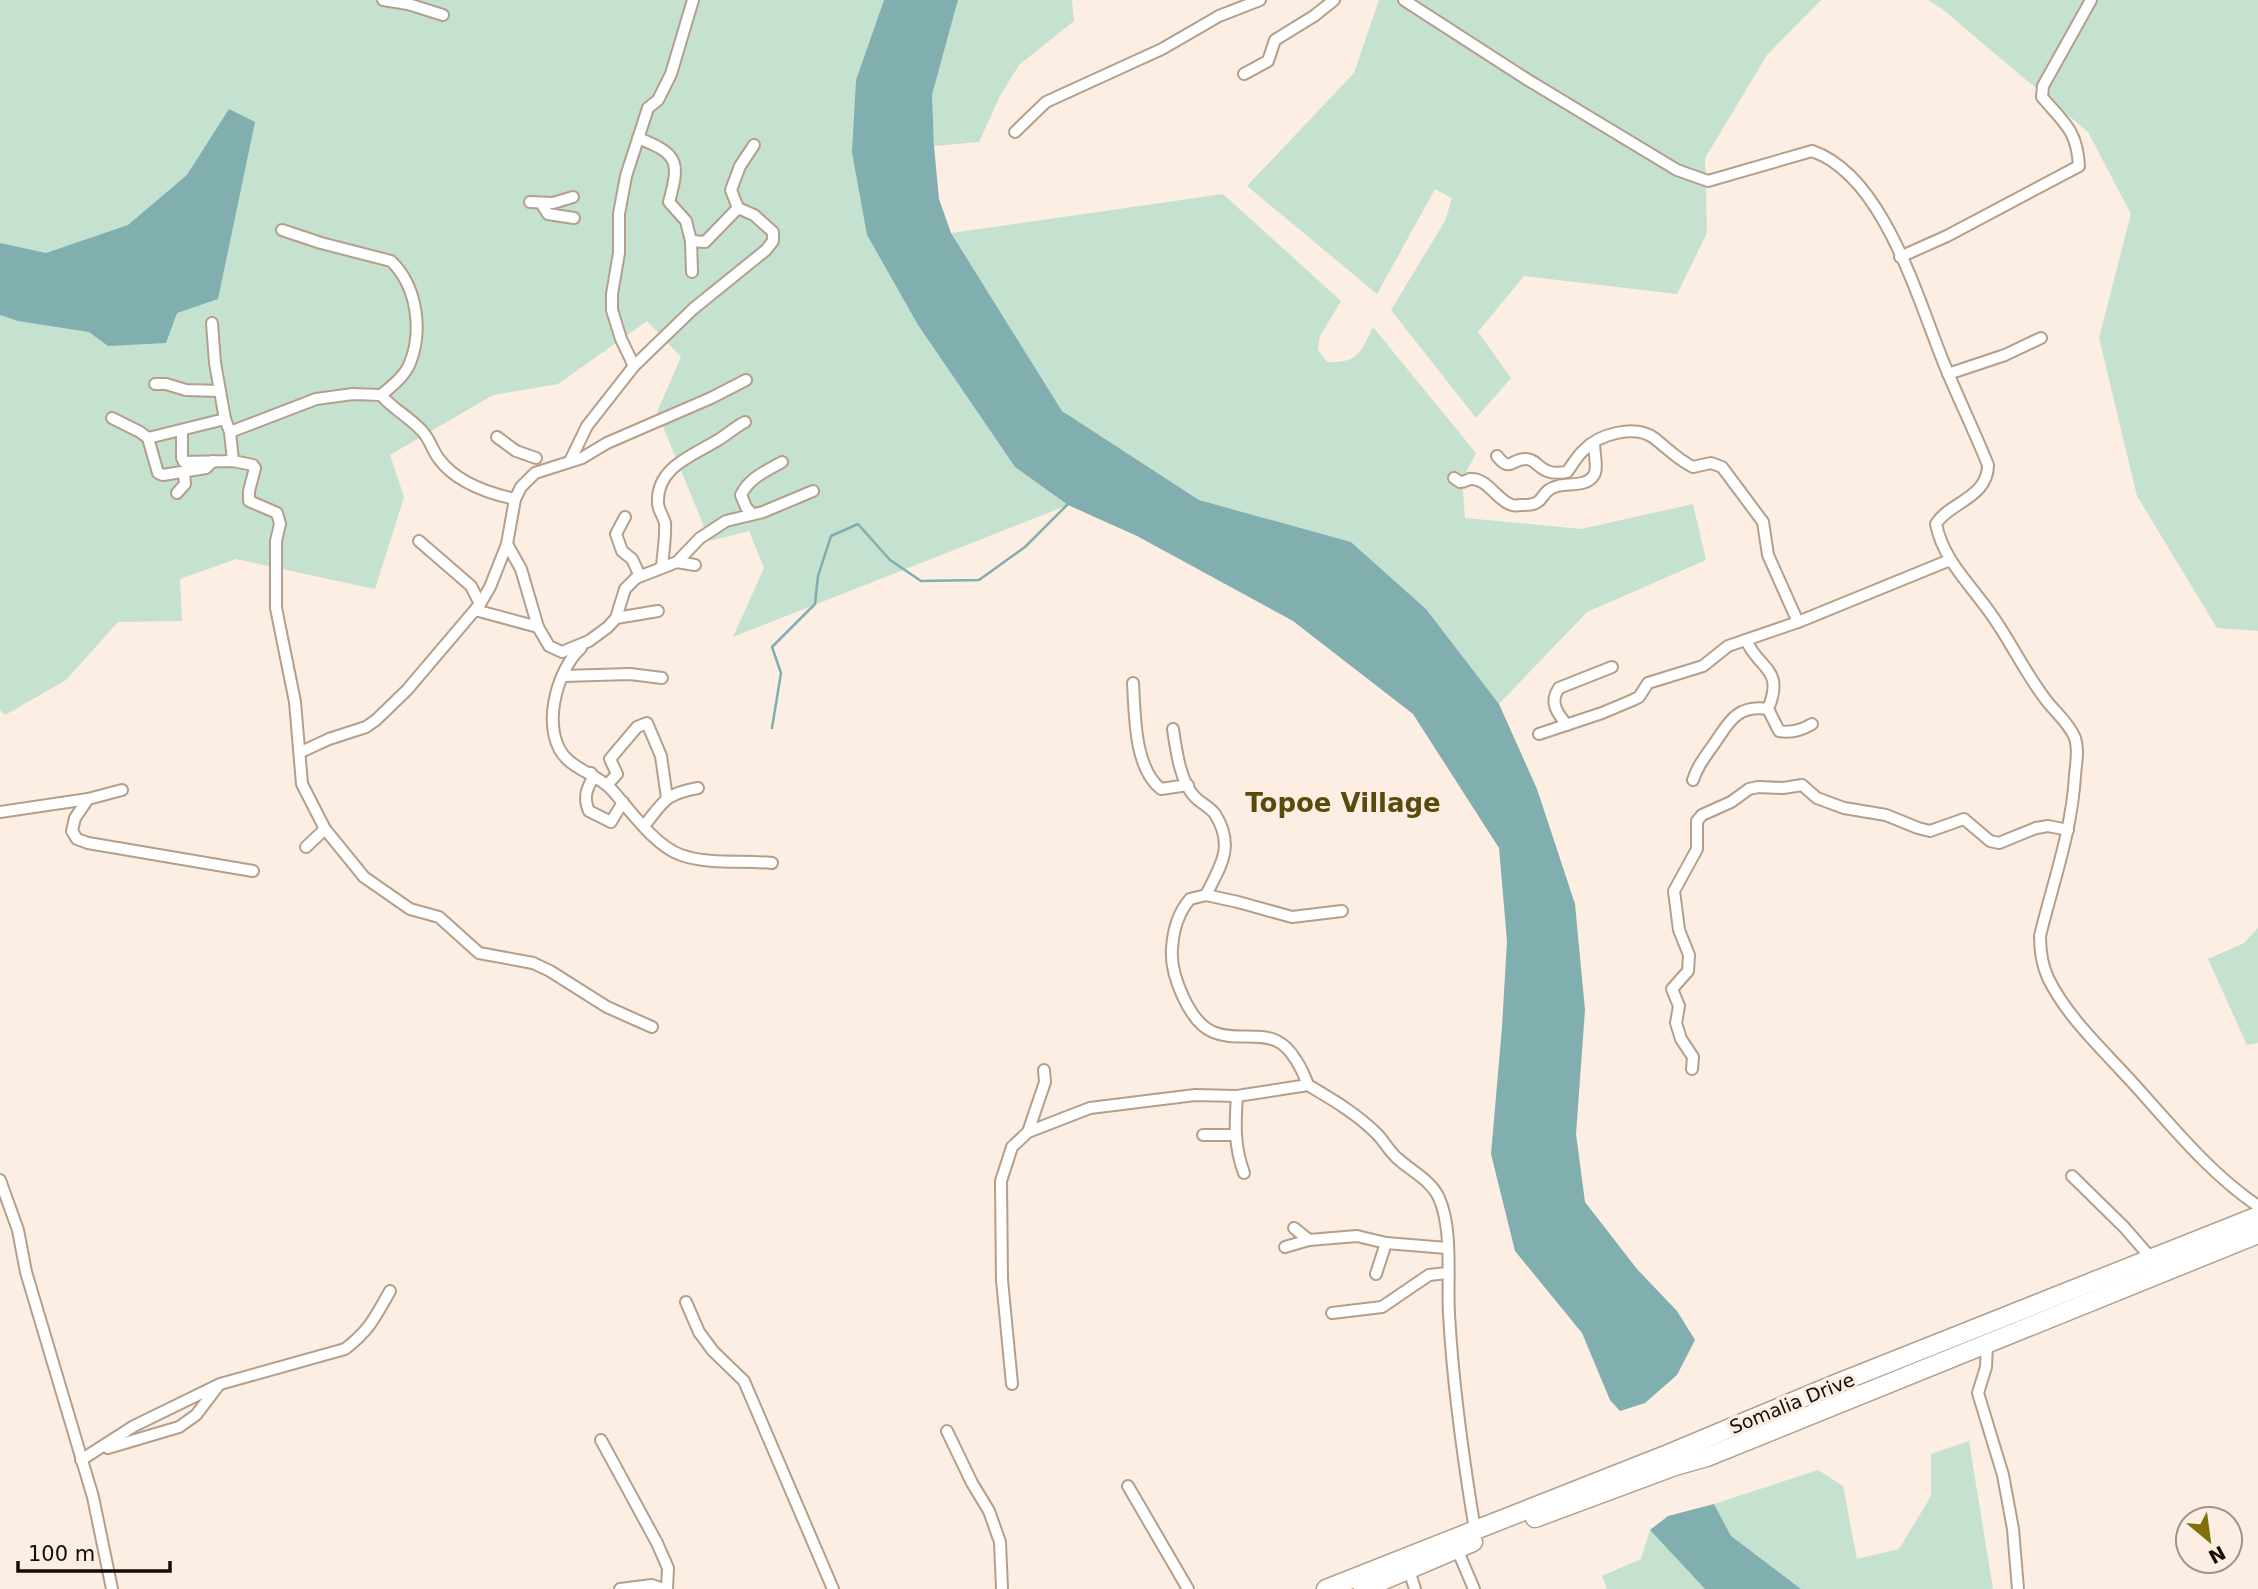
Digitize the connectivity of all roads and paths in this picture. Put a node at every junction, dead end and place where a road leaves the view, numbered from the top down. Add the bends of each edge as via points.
1 (383, 0) edge
2 (693, 0) edge
3 (1259, 0) edge
4 (1334, 0) edge
5 (1404, 0) edge
6 (2091, 0) edge
7 (443, 15) dead end
8 (1244, 74) dead end
9 (1015, 132) dead end
10 (638, 138) junction
11 (754, 145) dead end
12 (573, 197) dead end
13 (738, 208) junction
14 (574, 218) dead end
15 (282, 230) dead end
16 (691, 241) junction
17 (1900, 257) junction
18 (692, 272) dead end
19 (212, 323) dead end
20 (2041, 338) dead end
21 (635, 366) junction
22 (1948, 374) junction
23 (746, 380) dead end
24 (155, 384) dead end
25 (220, 391) junction
26 (381, 395) junction
27 (112, 418) dead end
28 (225, 419) junction
29 (745, 422) dead end
30 (182, 431) junction
31 (230, 432) junction
32 (497, 437) dead end
33 (148, 438) junction
34 (1594, 443) junction
35 (1497, 456) dead end
36 (536, 458) dead end
37 (213, 461) junction
38 (233, 461) junction
39 (569, 461) junction
40 (782, 462) dead end
41 (184, 473) junction
42 (1454, 478) dead end
43 (813, 491) dead end
44 (177, 493) dead end
45 (514, 499) junction
46 (752, 514) junction
47 (625, 517) dead end
48 (419, 541) dead end
49 (507, 544) junction
50 (1950, 560) junction
51 (677, 562) junction
52 (695, 565) dead end
53 (662, 567) junction
54 (640, 576) junction
55 (478, 607) junction
56 (658, 611) dead end
57 (616, 618) junction
58 (1798, 622) junction
59 (538, 627) junction
60 (1746, 640) junction
61 (589, 641) junction
62 (549, 646) junction
63 (1612, 667) dead end
64 (563, 673) junction
65 (662, 678) dead end
66 (1133, 683) dead end
67 (1768, 709) junction
68 (1812, 724) dead end
69 (1567, 725) junction
70 (1172, 729) dead end
71 (1539, 734) dead end
72 (300, 752) junction
73 (591, 773) junction
74 (1693, 780) dead end
75 (607, 785) junction
76 (1188, 785) junction
77 (698, 788) dead end
78 (122, 790) dead end
79 (667, 797) junction
80 (88, 799) junction
81 (623, 802) junction
82 (0, 812) edge
83 (644, 826) junction
84 (325, 829) junction
85 (2068, 830) junction
86 (306, 847) dead end
87 (772, 863) dead end
88 (253, 871) dead end
89 (1206, 895) junction
90 (1342, 911) dead end
91 (652, 1027) dead end
92 (1692, 1069) dead end
93 (1044, 1070) dead end
94 (1308, 1085) junction
95 (1237, 1096) junction
96 (1028, 1132) junction
97 (1203, 1135) dead end
98 (1234, 1135) junction
99 (1244, 1172) dead end
100 (2072, 1176) dead end
101 (0, 1180) edge
102 (2258, 1206) edge
103 (2258, 1216) edge
104 (1294, 1228) dead end
105 (2258, 1234) edge
106 (1309, 1240) junction
107 (1386, 1243) junction
108 (1285, 1247) dead end
109 (1447, 1248) junction
110 (2151, 1258) junction
111 (1447, 1273) junction
112 (1376, 1274) dead end
113 (390, 1291) dead end
114 (686, 1302) dead end
115 (1332, 1313) dead end
116 (1987, 1343) junction
117 (220, 1384) junction
118 (1012, 1384) dead end
119 (947, 1431) dead end
120 (601, 1440) dead end
121 (98, 1451) junction
122 (81, 1460) junction
123 (1128, 1486) dead end
124 (1475, 1530) junction
125 (1457, 1549) junction
126 (1409, 1570) junction
127 (112, 1589) edge
128 (620, 1589) edge
129 (665, 1589) edge
130 (833, 1589) edge
131 (1002, 1589) edge
132 (1188, 1589) edge
133 (1325, 1589) edge
134 (1363, 1589) edge
135 (1415, 1589) edge
136 (1474, 1589) edge
137 (2018, 1589) edge

1 - 7 street
2 - 10 street via 670,74 658,100 648,108
3 - 9 street via 1046,102
4 - 8 street via 1275,40 1268,61
5 - 17 street via 1677,170 1708,181 1803,152 1822,155 1864,190
6 - 17 street via 2043,86 2042,97 2072,131 2078,166
10 - 16 street via 659,146 671,159 677,172 669,202 686,221
10 - 21 street via 619,214 619,253 611,294 621,339
11 - 13 street via 731,190
12 - 14 street via 536,202 548,214
13 - 16 street via 705,242
13 - 21 street via 769,227 773,241
15 - 26 street via 391,261 398,267 414,301 418,324 410,365
16 - 18 street
17 - 22 street
19 - 25 street
20 - 22 street
21 - 39 street via 587,426
22 - 50 street via 1988,465 1988,474 1974,492 1936,524
23 - 39 street
24 - 25 street
25 - 28 street
26 - 31 street via 316,399
26 - 45 street via 422,430 440,461 461,480
27 - 33 street
28 - 30 street
28 - 31 street
29 - 53 street via 690,454 663,481 657,502 665,526
30 - 33 street
30 - 37 street via 184,461
31 - 38 street
32 - 36 street
33 - 41 street via 158,473
34 - 35 street via 1560,473 1544,471 1526,459 1503,464
34 - 42 street via 1592,478 1555,486 1532,506 1513,506 1483,483
34 - 58 street via 1626,430 1641,431 1693,467 1710,463 1722,467 1763,522 1768,555
37 - 38 street
37 - 41 street via 206,468
38 - 72 street via 255,468 249,502 279,517 276,608
39 - 45 street via 535,473
40 - 46 street via 748,482 741,495
41 - 44 street via 185,484
43 - 46 street
45 - 49 street
46 - 51 street via 706,533
47 - 54 street via 616,534
48 - 55 street via 471,586
49 - 55 street
49 - 59 street via 521,569
50 - 58 street
50 - 85 street via 2076,740 2074,803
51 - 52 street
51 - 53 street
53 - 54 street
54 - 57 street via 625,589
55 - 59 street
55 - 72 street via 376,720
56 - 57 street
57 - 61 street
58 - 60 street
59 - 62 street
60 - 67 street via 1772,677 1775,687
60 - 69 street via 1728,646 1703,666 1653,680 1633,699
61 - 62 street via 562,652
61 - 64 street
62 - 64 street
63 - 69 street via 1559,688 1553,703
64 - 65 street
64 - 73 street via 552,711 555,740 568,760
66 - 76 street via 1140,757 1151,781 1161,789
67 - 68 street via 1779,731
67 - 74 street via 1751,709 1731,719 1702,758
69 - 71 street
70 - 76 street
72 - 84 street via 302,784
73 - 75 street
73 - 81 street via 589,811 611,822
75 - 79 street via 617,774 610,759 637,727 647,723 662,756
75 - 81 street
76 - 89 street via 1194,797 1215,814 1224,836 1226,853
77 - 79 street
78 - 80 street
79 - 83 street
80 - 82 street
80 - 88 street via 73,825 77,839
81 - 83 street
83 - 87 street via 681,855
84 - 86 street
84 - 91 street via 364,877 411,909 439,918 479,953 533,963 607,1007
85 - 92 street via 2036,828 1999,843 1964,819 1930,831 1886,815 1844,808 1817,798 1802,785 1749,789 1702,815 1696,821 1697,849 1674,891 1679,929 1689,955 1688,971 1672,989 1679,1006 1676,1023 1693,1057
85 - 102 street via 2040,936 2048,978 2095,1042 2173,1128 2224,1180
89 - 90 street via 1292,917
89 - 94 street via 1185,904 1174,933 1171,951 1183,998 1202,1027 1214,1033 1268,1038 1283,1045
93 - 96 street via 1045,1082
94 - 95 street
94 - 109 street via 1348,1108 1432,1187 1440,1201
95 - 96 street via 1195,1095 1090,1108
95 - 98 street
96 - 118 street via 1012,1147 1000,1181 1002,1280
97 - 98 street
98 - 99 street
100 - 110 street
101 - 122 street
103 - 110 main road, Somalia Drive
104 - 106 street
105 - 116 main road, Somalia Drive
106 - 107 street via 1357,1236
106 - 108 street
107 - 109 street
107 - 112 street
109 - 111 street
110 - 124 main road, Somalia Drive
111 - 115 street via 1429,1275 1382,1307
111 - 124 street via 1458,1423
113 - 117 street via 373,1322 345,1349
114 - 130 street via 699,1332 744,1381
116 - 125 main road, Somalia Drive via 1707,1457
116 - 137 street via 1979,1393 2003,1475
117 - 121 street via 134,1426
117 - 121 street via 196,1415 179,1427
119 - 131 street via 1000,1542
120 - 129 street via 668,1568
121 - 122 street
122 - 127 street via 96,1507
123 - 132 street
124 - 133 main road, Somalia Drive
125 - 126 main road, Somalia Drive
125 - 136 street
126 - 134 main road, Somalia Drive
126 - 135 street
128 - 129 street via 652,1585

